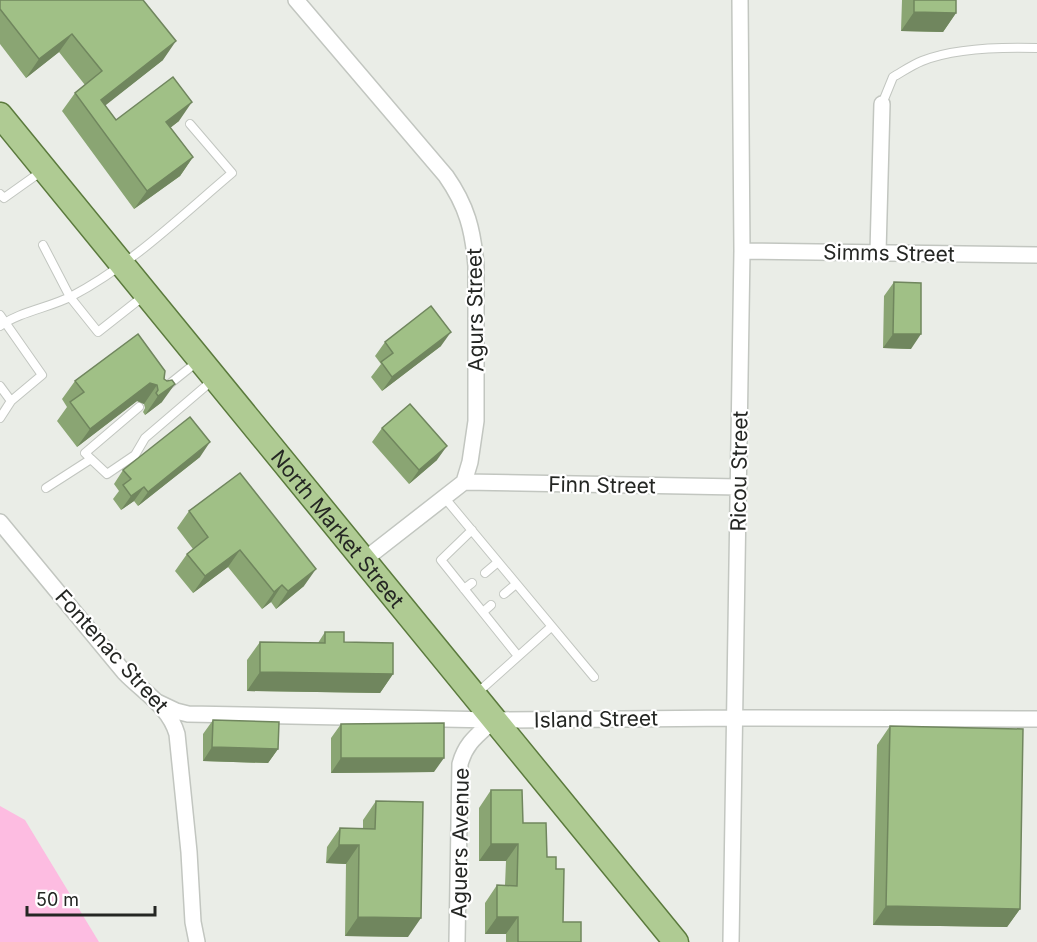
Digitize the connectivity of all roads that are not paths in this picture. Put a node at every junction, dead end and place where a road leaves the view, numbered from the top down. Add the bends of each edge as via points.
1 (296, 0) edge
2 (741, 0) edge
3 (1037, 48) edge
4 (882, 104) joint
5 (1, 118) edge
6 (190, 124) dead end
7 (44, 170) junction
8 (0, 194) edge
9 (43, 245) dead end
10 (742, 251) junction
11 (879, 252) junction
12 (1037, 255) edge
13 (122, 265) junction
14 (146, 294) junction
15 (70, 297) junction
16 (0, 315) edge
17 (3, 324) edge
18 (208, 369) junction
19 (0, 386) edge
20 (156, 394) edge
21 (11, 401) junction
22 (139, 407) edge
23 (0, 418) edge
24 (91, 459) junction
25 (464, 482) junction
26 (739, 487) junction
27 (46, 488) dead end
28 (444, 497) junction
29 (0, 522) edge
30 (472, 530) junction
31 (364, 560) junction
32 (498, 562) junction
33 (485, 573) dead end
34 (472, 583) dead end
35 (516, 584) junction
36 (464, 589) junction
37 (504, 594) dead end
38 (491, 605) dead end
39 (483, 612) junction
40 (551, 627) junction
41 (518, 656) junction
42 (594, 677) dead end
43 (474, 696) junction
44 (157, 702) junction
45 (735, 718) junction
46 (494, 720) junction
47 (1037, 720) edge
48 (197, 942) edge
49 (457, 942) edge
50 (676, 942) edge
51 (731, 942) edge

1 - 25 street, Agurs Street via 446,176 464,207 476,266 476,422
2 - 10 street, Ricou Street
3 - 4 lane via 953,53 922,61 893,77
4 - 11 street
5 - 7 main road, North Market Street
6 - 13 lane via 232,173
7 - 8 lane via 4,198
7 - 13 main road, North Market Street
9 - 15 lane
10 - 11 street, Simms Street
10 - 26 street, Ricou Street
11 - 12 street, Simms Street
13 - 14 main road, North Market Street
13 - 15 lane
14 - 15 lane via 98,333
14 - 18 main road, North Market Street
15 - 17 lane
16 - 17 lane
17 - 21 lane via 42,375
18 - 20 lane
18 - 24 lane via 126,462 106,474
18 - 31 main road, North Market Street
19 - 21 lane
21 - 23 lane
22 - 24 lane via 85,453
24 - 27 lane
25 - 26 street, Finn Street
25 - 28 street
26 - 45 street, Ricou Street
28 - 30 lane
28 - 31 street
29 - 44 street, Fontenac Street via 124,672
30 - 32 lane
30 - 36 lane via 441,560
31 - 43 main road, North Market Street
32 - 33 lane
32 - 35 lane
34 - 36 lane
35 - 37 lane
35 - 40 lane
36 - 39 lane
38 - 39 lane
39 - 41 lane
40 - 41 lane
40 - 42 lane
41 - 43 lane
43 - 46 main road, North Market Street
44 - 46 street, Island Street via 188,714
44 - 48 street, Fontenac Street via 169,715 177,734
45 - 46 street, Island Street
45 - 47 street, Island Street
45 - 51 street, Ricou Street
46 - 49 street, Aguers Avenue via 470,742 460,764
46 - 50 main road, North Market Street

